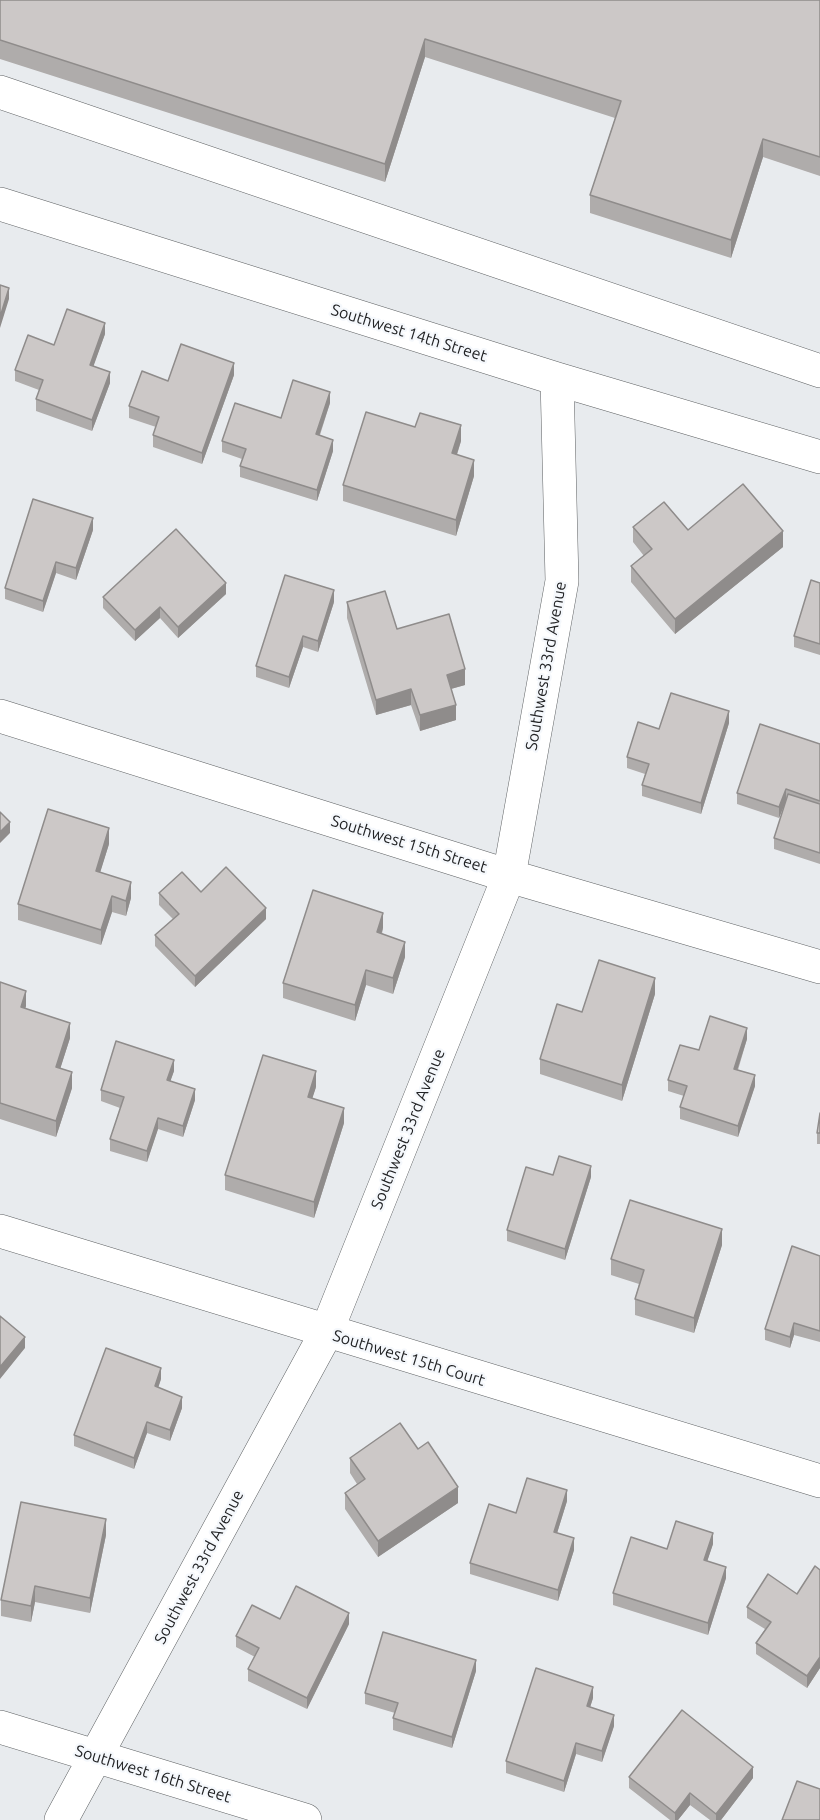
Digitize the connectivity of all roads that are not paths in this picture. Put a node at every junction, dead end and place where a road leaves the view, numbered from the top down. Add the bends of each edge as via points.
1 (0, 92) edge
2 (0, 204) edge
3 (820, 371) edge
4 (557, 379) junction
5 (820, 457) edge
6 (0, 716) edge
7 (509, 876) junction
8 (820, 967) edge
9 (0, 1231) edge
10 (326, 1333) junction
11 (820, 1481) edge
12 (0, 1727) edge
13 (97, 1757) junction
14 (61, 1820) edge
15 (305, 1820) edge

1 - 3 street
2 - 4 street, Southwest 14th Street
4 - 5 street, Southwest 14th Street
4 - 7 street, Southwest 33rd Avenue via 562,581
6 - 7 street, Southwest 15th Street
7 - 8 street, Southwest 15th Street
7 - 10 street, Southwest 33rd Avenue
9 - 10 street, Southwest 15th Court
10 - 11 street, Southwest 15th Court
10 - 13 street, Southwest 33rd Avenue
12 - 13 street, Southwest 16th Street
13 - 14 street, Southwest 33rd Avenue
13 - 15 street, Southwest 16th Street

